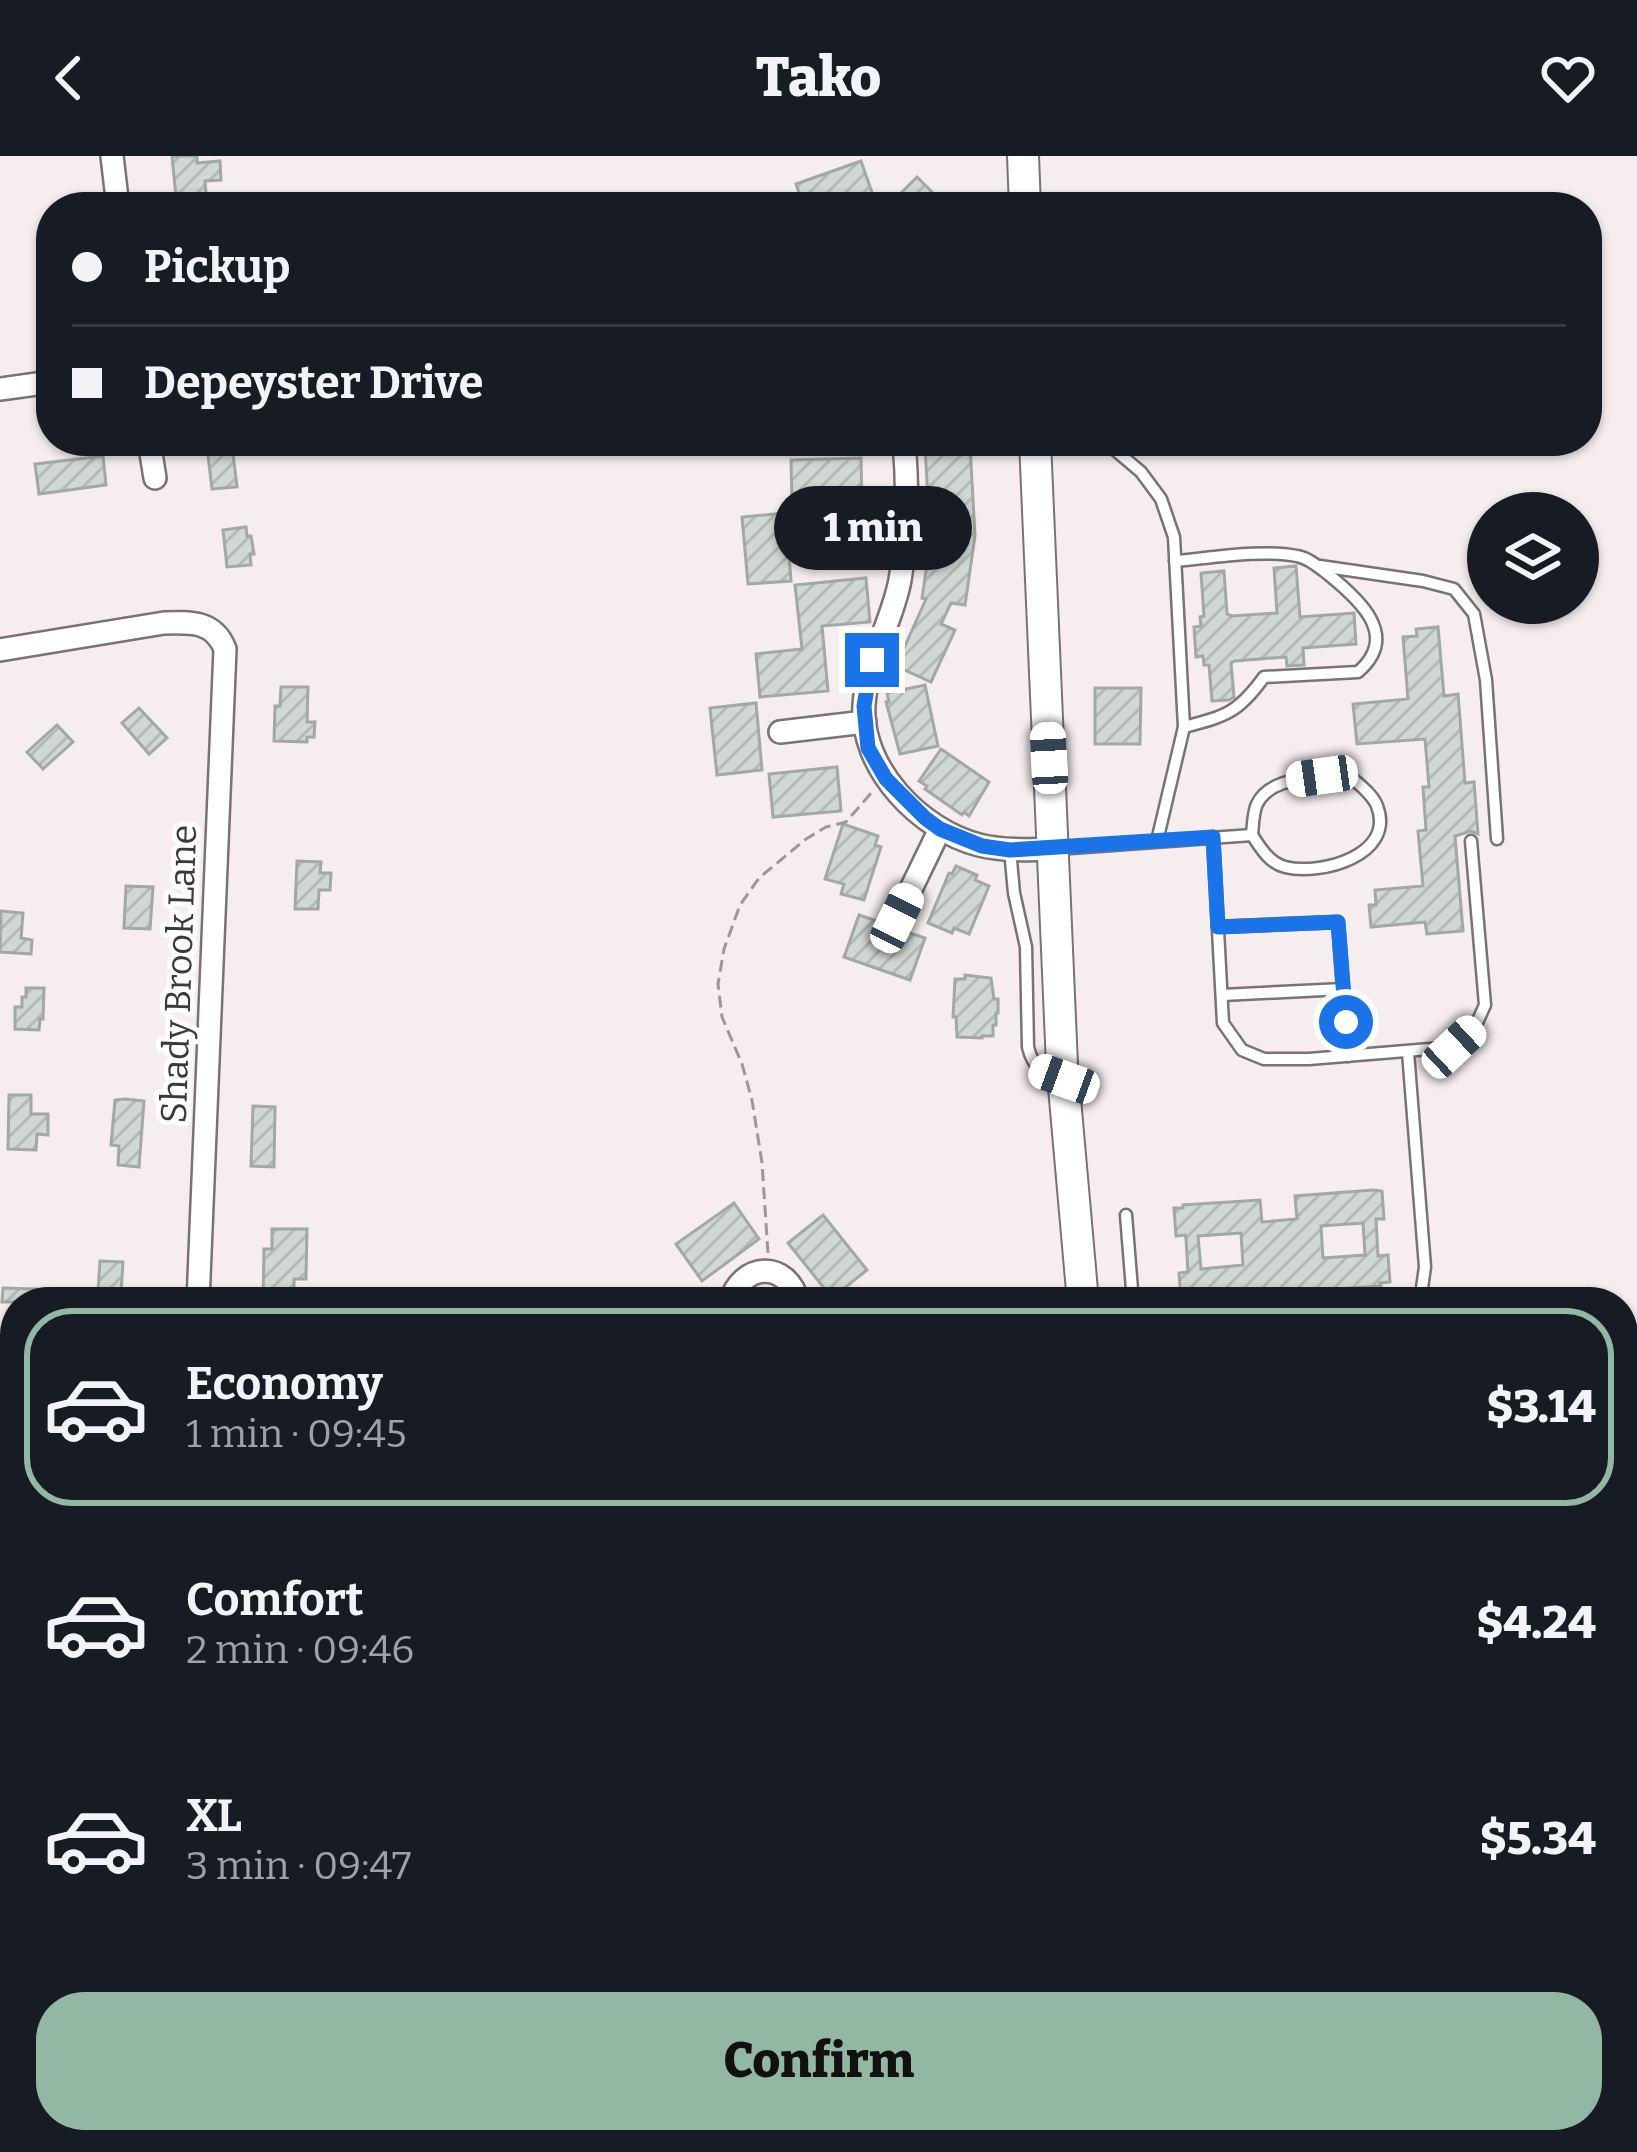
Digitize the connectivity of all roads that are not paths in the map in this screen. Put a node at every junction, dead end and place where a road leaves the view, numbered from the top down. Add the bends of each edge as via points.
1 (112, 156) edge
2 (1023, 156) edge
3 (116, 192) edge
4 (1024, 192) edge
5 (36, 384) edge
6 (0, 389) edge
7 (151, 456) edge
8 (904, 456) edge
9 (1036, 456) edge
10 (1122, 456) edge
11 (155, 478) dead end
12 (813, 539) dead end
13 (907, 543) junction
14 (1175, 561) junction
15 (1317, 566) junction
16 (0, 650) edge
17 (866, 722) junction
18 (1184, 727) junction
19 (780, 732) dead end
20 (940, 829) junction
21 (1252, 835) junction
22 (1213, 837) junction
23 (1496, 839) dead end
24 (1157, 841) junction
25 (1471, 841) dead end
26 (1053, 849) junction
27 (1010, 850) junction
28 (897, 918) dead end
29 (1218, 927) junction
30 (1343, 989) junction
31 (1222, 995) junction
32 (1408, 1052) junction
33 (1348, 1056) junction
34 (1064, 1079) junction
35 (1126, 1215) dead end
36 (199, 1287) edge
37 (735, 1287) edge
38 (792, 1287) edge
39 (1082, 1287) edge
40 (1132, 1287) edge
41 (1422, 1287) edge

1 - 3 street
2 - 4 street
5 - 6 street
7 - 11 street
8 - 13 street
9 - 26 street
10 - 14 lane via 1161,499
12 - 13 street
13 - 17 street via 872,660
14 - 15 lane via 1299,556
14 - 18 lane
15 - 18 lane via 1373,620 1370,662 1358,673 1264,677 1223,717
15 - 23 lane via 1424,580 1454,590 1474,614
16 - 36 street, Shady Brook Lane via 191,622 212,628 225,649
17 - 19 street
17 - 20 street via 868,748 886,779
18 - 24 lane
20 - 27 street
20 - 28 street
21 - 21 lane via 1257,804 1269,790 1322,776 1352,778 1377,804 1381,827 1352,859 1317,868 1281,867
21 - 22 lane
22 - 24 lane
22 - 29 lane
24 - 26 lane
25 - 32 lane via 1485,1004 1454,1047
26 - 27 street
26 - 34 street
27 - 34 lane via 1026,947 1028,1047 1041,1071
29 - 30 lane via 1338,922
29 - 31 lane
30 - 31 lane
30 - 33 lane
31 - 33 lane via 1223,1023 1242,1051 1264,1059
32 - 33 lane
32 - 41 lane
34 - 39 street
35 - 40 lane
37 - 38 street via 768,1271

